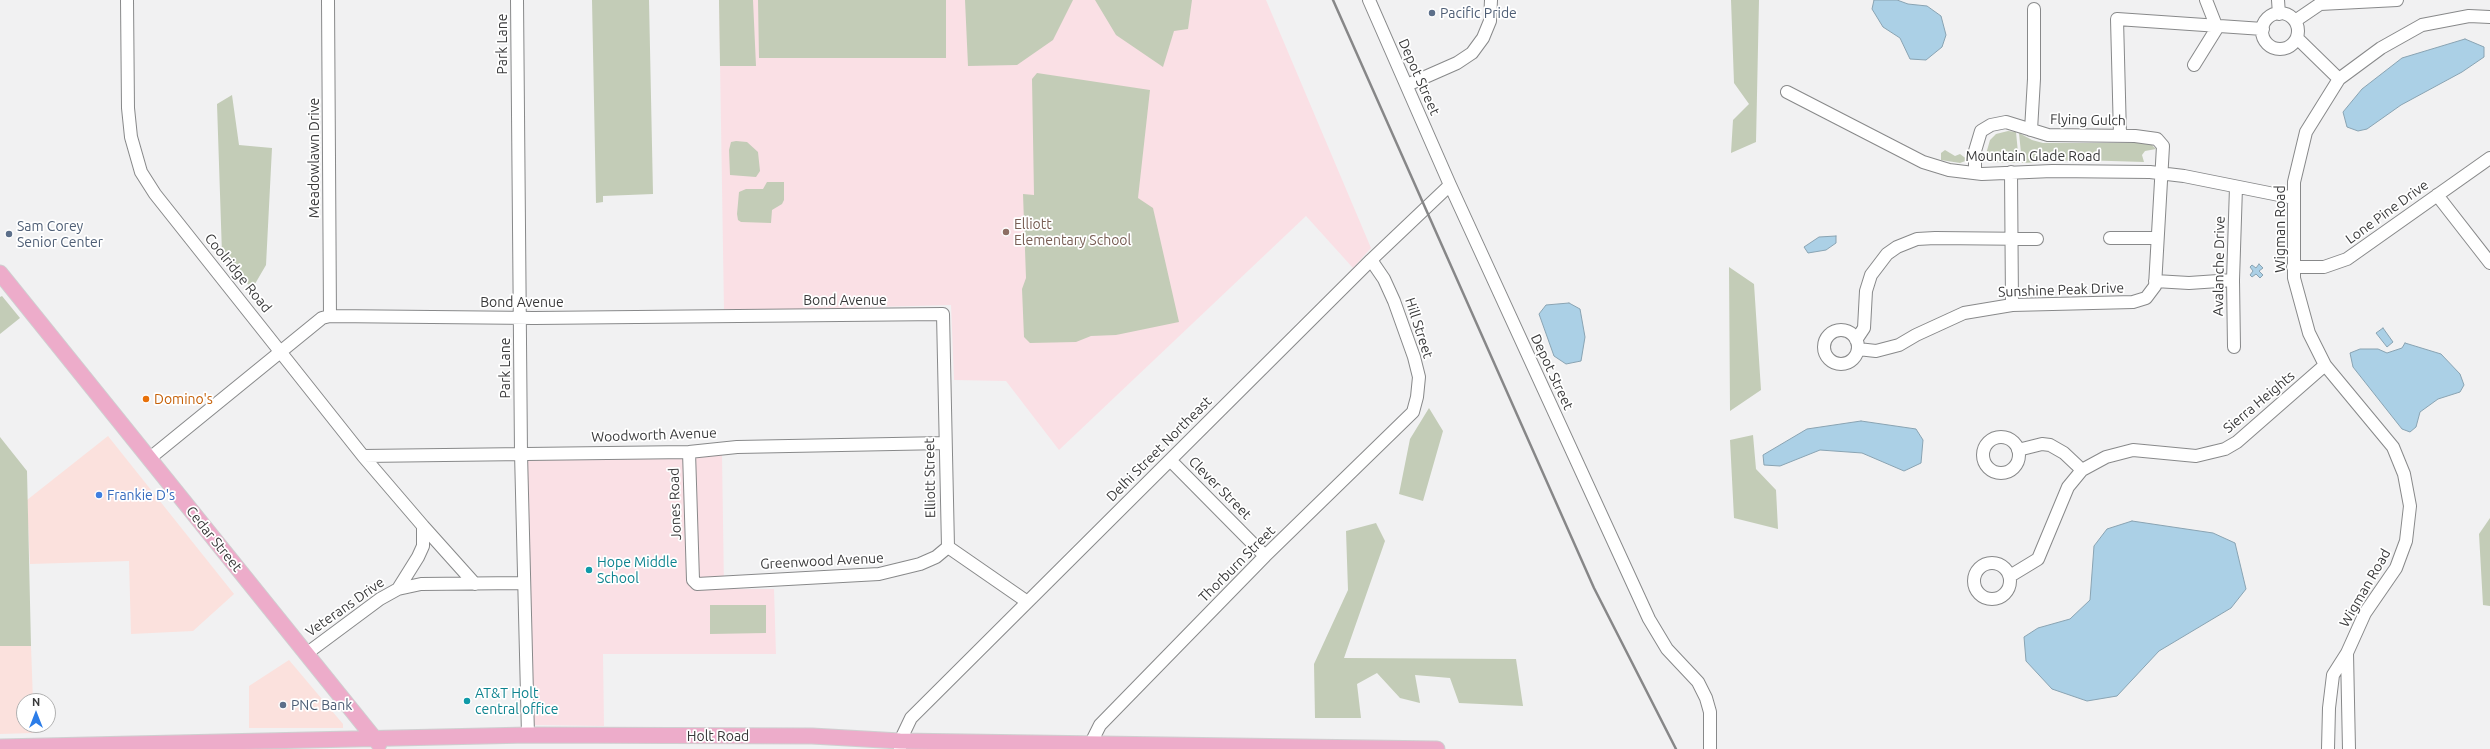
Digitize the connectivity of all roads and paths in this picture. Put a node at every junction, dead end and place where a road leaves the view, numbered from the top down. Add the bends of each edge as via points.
1 (127, 0) edge
2 (328, 0) edge
3 (517, 0) edge
4 (1369, 0) edge
5 (1491, 0) edge
6 (2206, 0) edge
7 (2278, 0) edge
8 (2397, 0) edge
9 (2312, 4) edge
10 (2034, 10) dead end
11 (2279, 14) junction
12 (2490, 17) edge
13 (2295, 21) junction
14 (2217, 26) junction
15 (2263, 29) junction
16 (2296, 38) junction
17 (2194, 65) dead end
18 (2339, 79) junction
19 (1407, 86) junction
20 (1787, 92) dead end
21 (2031, 130) junction
22 (2120, 135) junction
23 (2490, 158) edge
24 (2011, 172) junction
25 (1975, 173) junction
26 (2161, 173) junction
27 (1450, 186) junction
28 (2236, 187) junction
29 (2437, 195) junction
30 (2294, 198) junction
31 (2110, 238) dead end
32 (2157, 238) junction
33 (2012, 239) junction
34 (2037, 239) dead end
35 (1371, 260) junction
36 (2490, 263) edge
37 (2293, 267) junction
38 (0, 273) edge
39 (2233, 280) junction
40 (2155, 281) junction
41 (2012, 305) junction
42 (943, 314) joint
43 (330, 316) junction
44 (520, 318) junction
45 (2234, 347) dead end
46 (281, 351) junction
47 (2325, 365) junction
48 (1413, 412) joint
49 (945, 443) junction
50 (2018, 450) dead end
51 (689, 452) junction
52 (520, 453) junction
53 (363, 456) junction
54 (150, 458) junction
55 (1170, 460) junction
56 (2082, 470) junction
57 (423, 526) junction
58 (948, 547) junction
59 (1265, 556) junction
60 (2010, 576) dead end
61 (693, 580) joint
62 (523, 583) junction
63 (475, 584) junction
64 (398, 588) junction
65 (1026, 601) junction
66 (2347, 653) junction
67 (306, 654) junction
68 (528, 735) junction
69 (379, 744) edge
70 (1091, 744) junction
71 (900, 745) edge
72 (100, 746) edge
73 (238, 746) edge
74 (0, 747) edge
75 (1119, 747) edge
76 (1437, 749) edge
77 (1710, 749) edge
78 (2328, 749) edge
79 (2349, 749) edge

1 - 46 street, Coolridge Road via 128,108 133,144 141,172 155,194
2 - 43 street, Meadowlawn Drive
3 - 44 street, Park Lane
4 - 19 street, Depot Street
5 - 19 street via 1490,21 1483,38 1472,53 1457,63
6 - 14 street
7 - 11 street
8 - 9 street
9 - 13 street
10 - 21 street
11 - 13 street via 2288,15
11 - 15 street via 2268,19
12 - 18 street, Wigman Road via 2469,16 2422,25 2381,48
13 - 16 street via 2298,28
14 - 15 street
14 - 17 street
14 - 22 street via 2117,19
15 - 16 street via 2266,42 2274,48 2285,48
16 - 18 street
18 - 30 street, Wigman Road via 2306,132 2294,182
19 - 27 street, Depot Street
20 - 25 street, Mountain Glade Road via 1923,162 1949,170
21 - 22 street, Flying Gulch via 2048,135
21 - 25 street, Flying Gulch via 2006,122 1991,125 1981,131 1975,151
22 - 26 street, Flying Gulch via 2152,137 2160,142 2163,146
23 - 29 street, Lone Pine Drive
24 - 25 street, Mountain Glade Road
24 - 26 street, Mountain Glade Road via 2052,170
24 - 33 street
26 - 28 street, Mountain Glade Road
26 - 32 street, Sunshine Peak Drive
27 - 35 street, Delhi Street Northeast
27 - 77 street, Depot Street via 1649,619 1667,649 1698,682 1706,698 1710,712
28 - 30 street, Mountain Glade Road
28 - 39 street, Avalanche Drive
29 - 36 street
29 - 37 street, Lone Pine Drive via 2340,263 2324,267
30 - 37 street, Wigman Road
31 - 32 street
32 - 40 street, Sunshine Peak Drive
33 - 34 street
33 - 41 street
33 - 41 street, Sunshine Peak Drive via 1917,239 1897,247 1887,254 1871,275 1866,291 1864,328 1857,344 1884,350 1964,313
35 - 48 street, Hill Street via 1384,279 1394,301 1414,357 1418,377
35 - 55 street, Delhi Street Northeast
37 - 47 street, Wigman Road via 2310,333
38 - 54 main road, Cedar Street
39 - 40 street via 2189,283
39 - 45 street, Avalanche Drive
40 - 41 street, Sunshine Peak Drive via 2146,298 2133,302
42 - 44 street, Bond Avenue
42 - 49 street, Elliott Street
43 - 44 street, Bond Avenue
43 - 46 street, Bond Avenue via 322,318
44 - 52 street, Park Lane
46 - 53 street, Coolridge Road
46 - 54 street, Bond Avenue
47 - 56 street, Sierra Heights via 2237,442 2225,449 2196,456 2133,450 2106,457
47 - 66 street, Wigman Road via 2388,440 2404,474 2409,495 2409,528 2402,553 2396,568 2365,614
48 - 59 street, Thorburn Street
49 - 51 street, Woodworth Avenue via 737,447
49 - 58 street, Elliott Street
50 - 56 street via 2042,444 2050,445 2064,453
51 - 52 street, Woodworth Avenue
51 - 61 street, Jones Road
52 - 53 street, Woodworth Avenue
52 - 62 street, Park Lane
53 - 57 street, Coolridge Road
54 - 67 main road, Cedar Street
55 - 59 street, Clever Street
55 - 65 street, Delhi Street Northeast
56 - 60 street, Sierra Heights via 2068,488 2038,559
57 - 63 street, Coolridge Road
57 - 64 street via 423,546
58 - 61 street, Greenwood Avenue via 936,557 920,564 880,574 697,584
58 - 65 street
59 - 70 street, Thorburn Street via 1100,725
62 - 63 street, Veterans Drive
62 - 68 street, Park Lane
63 - 64 street, Veterans Drive via 421,584
64 - 67 street, Veterans Drive
65 - 71 street, Delhi Street Northeast via 911,718
66 - 78 street, Wigman Road via 2333,675
66 - 79 street, Wigman Road
67 - 69 main road, Cedar Street
68 - 69 main road, Holt Road
68 - 71 main road, Holt Road via 812,736
69 - 73 main road, Holt Road
70 - 71 main road, Holt Road
70 - 75 main road, Holt Road
72 - 73 main road, Holt Road
72 - 74 main road, Holt Road
75 - 76 main road, Holt Road

